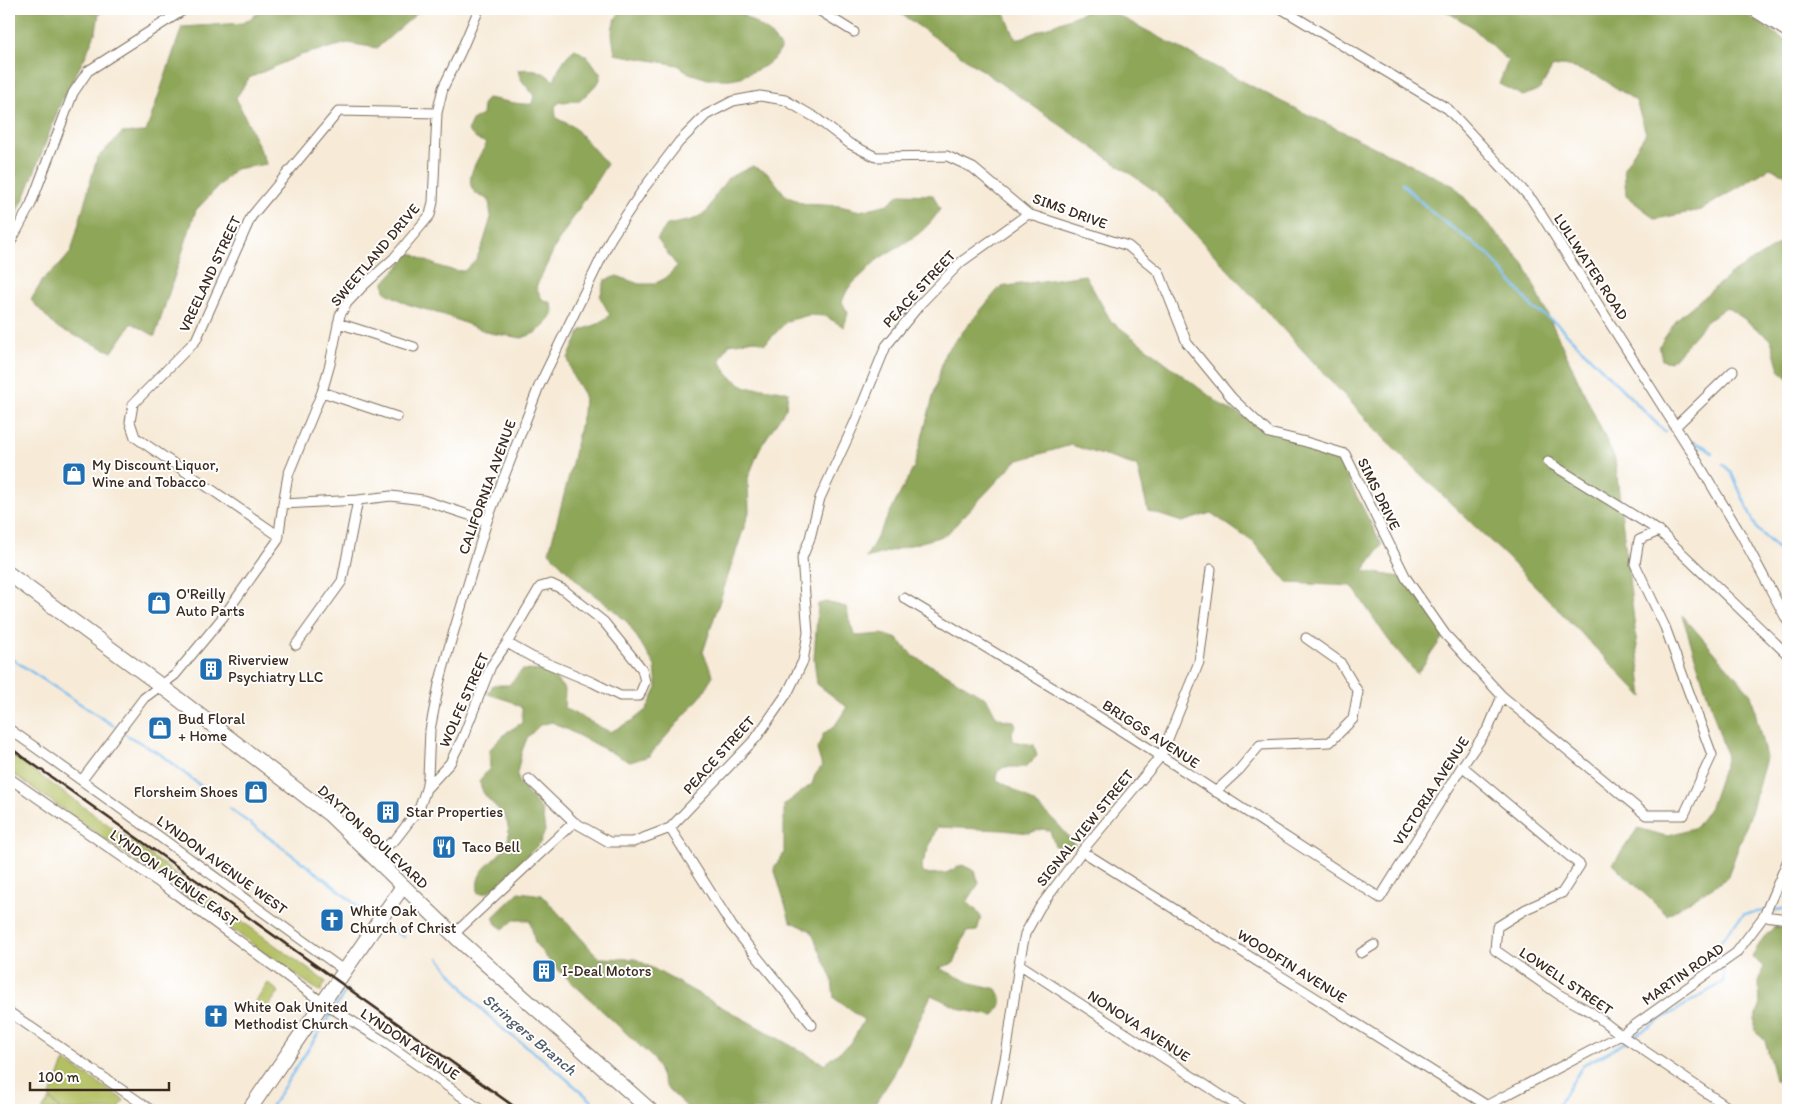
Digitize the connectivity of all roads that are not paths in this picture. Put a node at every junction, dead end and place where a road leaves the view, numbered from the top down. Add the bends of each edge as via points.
1 (185, 9) edge
2 (479, 9) edge
3 (816, 9) edge
4 (1282, 9) edge
5 (1758, 9) edge
6 (1788, 28) edge
7 (854, 32) dead end
8 (437, 114) junction
9 (679, 142) joint
10 (1028, 214) junction
11 (9, 245) edge
12 (338, 323) junction
13 (414, 347) dead end
14 (1733, 371) dead end
15 (322, 392) junction
16 (397, 417) dead end
17 (1676, 427) junction
18 (1548, 462) dead end
19 (358, 500) junction
20 (283, 504) junction
21 (487, 521) junction
22 (1659, 531) junction
23 (279, 536) junction
24 (1211, 569) dead end
25 (9, 574) edge
26 (904, 598) dead end
27 (1788, 622) edge
28 (1306, 638) dead end
29 (507, 643) junction
30 (296, 645) dead end
31 (1788, 655) edge
32 (160, 685) junction
33 (1502, 696) junction
34 (9, 728) edge
35 (1161, 756) junction
36 (1462, 766) junction
37 (9, 778) edge
38 (529, 779) dead end
39 (82, 780) junction
40 (426, 789) junction
41 (1215, 792) junction
42 (574, 822) junction
43 (670, 828) junction
44 (1082, 851) junction
45 (372, 856) junction
46 (1788, 860) edge
47 (403, 886) junction
48 (1380, 898) joint
49 (1764, 916) junction
50 (1788, 919) edge
51 (454, 934) junction
52 (1374, 945) dead end
53 (1361, 954) dead end
54 (1019, 964) junction
55 (345, 971) junction
56 (322, 1002) junction
57 (9, 1012) edge
58 (812, 1026) dead end
59 (1621, 1035) junction
60 (1490, 1108) edge
61 (151, 1110) edge
62 (249, 1110) edge
63 (481, 1110) edge
64 (650, 1110) edge
65 (995, 1110) edge
66 (1244, 1110) edge
67 (1478, 1110) edge
68 (1732, 1110) edge

1 - 11 street via 88,71 73,93 31,204
2 - 8 street, SWEETLAND DRIVE via 443,88
3 - 7 street
4 - 17 street, LULLWATER ROAD via 1448,109 1532,200
5 - 6 highway
8 - 12 street, SWEETLAND DRIVE via 430,215 394,258 347,303
8 - 23 street, VREELAND STREET via 339,111 251,217 196,340 132,404 130,422 135,437
9 - 10 street, SIMS DRIVE via 706,115 734,102 760,96 785,100 850,144 876,157 947,156 973,168
9 - 21 street, CALIFORNIA AVENUE via 611,238 539,386
10 - 33 street, SIMS DRIVE via 1128,246 1159,272 1187,342 1232,398 1269,434 1345,454 1406,578 1445,634
10 - 43 street, PEACE STREET via 961,262 886,346 820,498 802,558 808,632 803,661 788,692 756,738
12 - 13 street
12 - 15 street, SWEETLAND DRIVE
14 - 17 street
15 - 16 street
15 - 20 street, SWEETLAND DRIVE via 288,475
17 - 27 street, LULLWATER ROAD via 1743,538
18 - 22 street
19 - 20 street
19 - 21 street via 391,496 423,500
19 - 30 street via 342,581
20 - 23 street, SWEETLAND DRIVE
21 - 40 street, CALIFORNIA AVENUE via 439,684 430,730
22 - 31 street
22 - 33 street, SIMS DRIVE via 1639,540 1635,564 1665,627 1712,755 1684,815 1646,815
23 - 32 street, SWEETLAND DRIVE via 227,613 176,675
24 - 35 street, SIGNAL VIEW STREET via 1199,662
25 - 32 main road, DAYTON BOULEVARD
26 - 35 street, BRIGGS AVENUE
28 - 41 street via 1340,662 1358,692 1353,719 1330,742 1260,745
29 - 29 street, WOLFE STREET via 620,696 639,696 645,682 642,669 604,622 564,590 551,584 540,587
29 - 40 street, WOLFE STREET via 491,666 464,737 450,763
32 - 39 street, SWEETLAND DRIVE via 144,698
32 - 45 main road, DAYTON BOULEVARD via 330,815
33 - 36 street, VICTORIA AVENUE via 1489,727
34 - 39 street, LYNDON AVENUE WEST
35 - 41 street, BRIGGS AVENUE
35 - 44 street, SIGNAL VIEW STREET
36 - 48 street, VICTORIA AVENUE
36 - 59 street, LOWELL STREET via 1580,865 1562,893 1526,909 1497,927 1496,950
37 - 56 street, LYNDON AVENUE EAST via 177,895
38 - 42 street, PEACE STREET
39 - 55 street, LYNDON AVENUE WEST
40 - 45 street, CALIFORNIA AVENUE via 419,809 406,828
41 - 48 street, BRIGGS AVENUE
42 - 43 street, PEACE STREET via 609,842 633,842
42 - 51 street
43 - 58 street via 732,926
44 - 54 street, SIGNAL VIEW STREET via 1040,907 1025,934
44 - 60 street, WOODFIN AVENUE
45 - 47 main road, DAYTON BOULEVARD
46 - 49 street
47 - 51 main road, DAYTON BOULEVARD
47 - 55 main road
49 - 50 street
49 - 59 street, MARTIN ROAD via 1736,953
51 - 64 main road, DAYTON BOULEVARD
52 - 53 street
54 - 65 street, SIGNAL VIEW STREET via 1008,1049
54 - 66 street, NONOVA AVENUE
55 - 56 main road
56 - 62 main road
56 - 63 street, LYNDON AVENUE
57 - 61 street
59 - 60 street, MARTIN ROAD
59 - 68 street, LOWELL STREET
60 - 67 street, MARTIN ROAD

